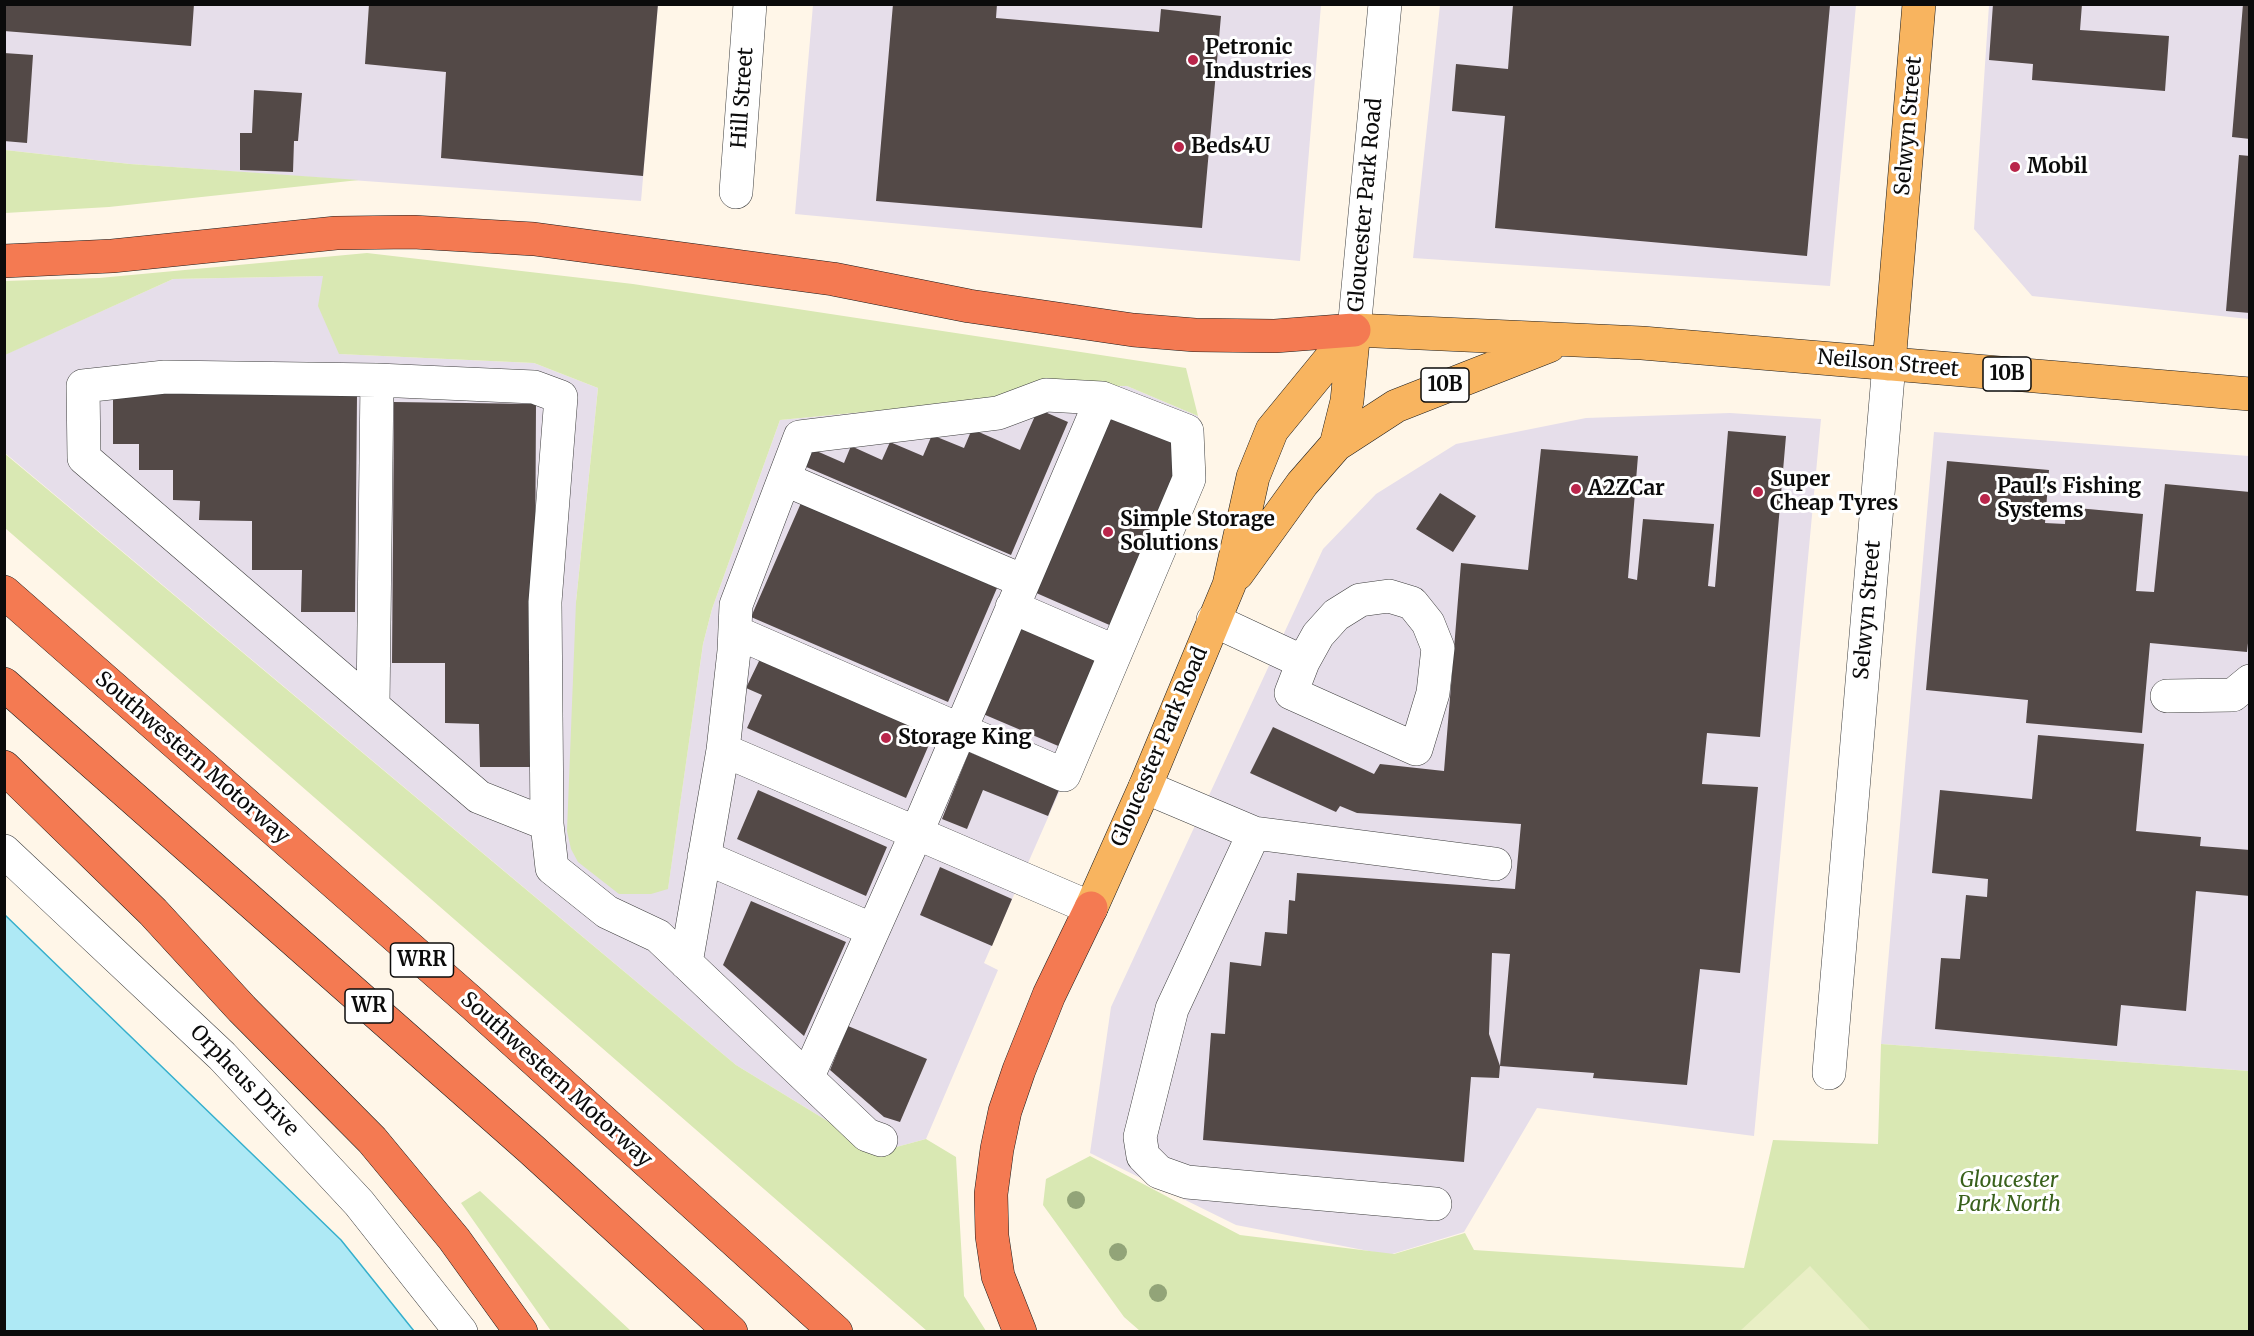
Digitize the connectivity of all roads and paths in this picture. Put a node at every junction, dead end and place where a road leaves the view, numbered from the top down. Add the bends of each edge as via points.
1 (750, 4) edge
2 (1385, 4) edge
3 (1919, 4) edge
4 (736, 192) dead end
5 (4, 261) edge
6 (1354, 330) junction
7 (1562, 341) junction
8 (1889, 364) junction
9 (377, 381) junction
10 (2250, 394) edge
11 (1102, 398) junction
12 (1336, 444) junction
13 (784, 479) junction
14 (1228, 585) junction
15 (4, 592) edge
16 (1018, 594) junction
17 (1213, 620) junction
18 (735, 632) junction
19 (1116, 652) junction
20 (1302, 662) junction
21 (2250, 681) edge
22 (4, 684) edge
23 (2167, 696) dead end
24 (373, 705) junction
25 (960, 729) junction
26 (723, 750) junction
27 (4, 766) edge
28 (1144, 787) junction
29 (547, 824) junction
30 (1254, 833) junction
31 (916, 834) junction
32 (4, 851) edge
33 (704, 857) junction
34 (1495, 864) dead end
35 (1090, 908) junction
36 (873, 930) junction
37 (687, 963) junction
38 (1829, 1073) dead end
39 (808, 1076) junction
40 (881, 1140) dead end
41 (1435, 1204) dead end
42 (461, 1332) edge
43 (520, 1332) edge
44 (731, 1332) edge
45 (836, 1332) edge
46 (1020, 1332) edge

1 - 4 street, Hill Street
2 - 6 street, Gloucester Park Road
3 - 8 main road, Selwyn Street
5 - 6 highway via 112,256 336,233 413,232 534,239 821,278 969,306 1133,330 1275,336
6 - 7 main road, Neilson Street / 10B
6 - 12 main road via 1347,401
6 - 14 main road, Gloucester Park Road via 1272,430 1253,477
7 - 8 main road, Neilson Street / 10B
7 - 12 main road, Neilson Street / 10B via 1396,406
8 - 10 main road, Neilson Street / 10B
8 - 38 street, Selwyn Street
9 - 24 street
9 - 24 street via 165,377 83,386 84,458
9 - 29 street via 534,387 561,397 545,602
11 - 13 street via 1046,395 998,413 800,436
11 - 16 street
11 - 19 street via 1187,430 1189,479
12 - 14 main road, Gloucester Park Road
13 - 16 street
13 - 18 street via 736,605
14 - 17 main road, Gloucester Park Road
15 - 45 highway, Southwestern Motorway / WRR via 473,1005
16 - 19 street
16 - 25 street
17 - 20 street
17 - 28 main road, Gloucester Park Road
18 - 25 street
18 - 26 street
19 - 25 street via 1064,775
20 - 20 street via 1336,615 1360,600 1389,596 1412,603 1428,623 1438,648 1433,693 1416,749 1291,693
21 - 23 street via 2233,696
22 - 44 highway, WR via 531,1149
24 - 29 street via 479,797
25 - 31 street
26 - 31 street
26 - 33 street
27 - 43 highway via 153,912 242,1009 372,1140 454,1239
28 - 30 street
28 - 35 main road, Gloucester Park Road
29 - 37 street via 552,868 607,912 658,936
30 - 34 street
30 - 41 street via 1172,1009 1140,1137 1143,1156 1159,1172 1187,1182
31 - 35 street
31 - 36 street
32 - 42 street, Orpheus Drive via 222,1056 359,1203
33 - 36 street
33 - 37 street
35 - 46 highway via 1019,1070 997,1149 991,1194 992,1236 998,1276
36 - 39 street
37 - 39 street
39 - 40 street via 867,1135

